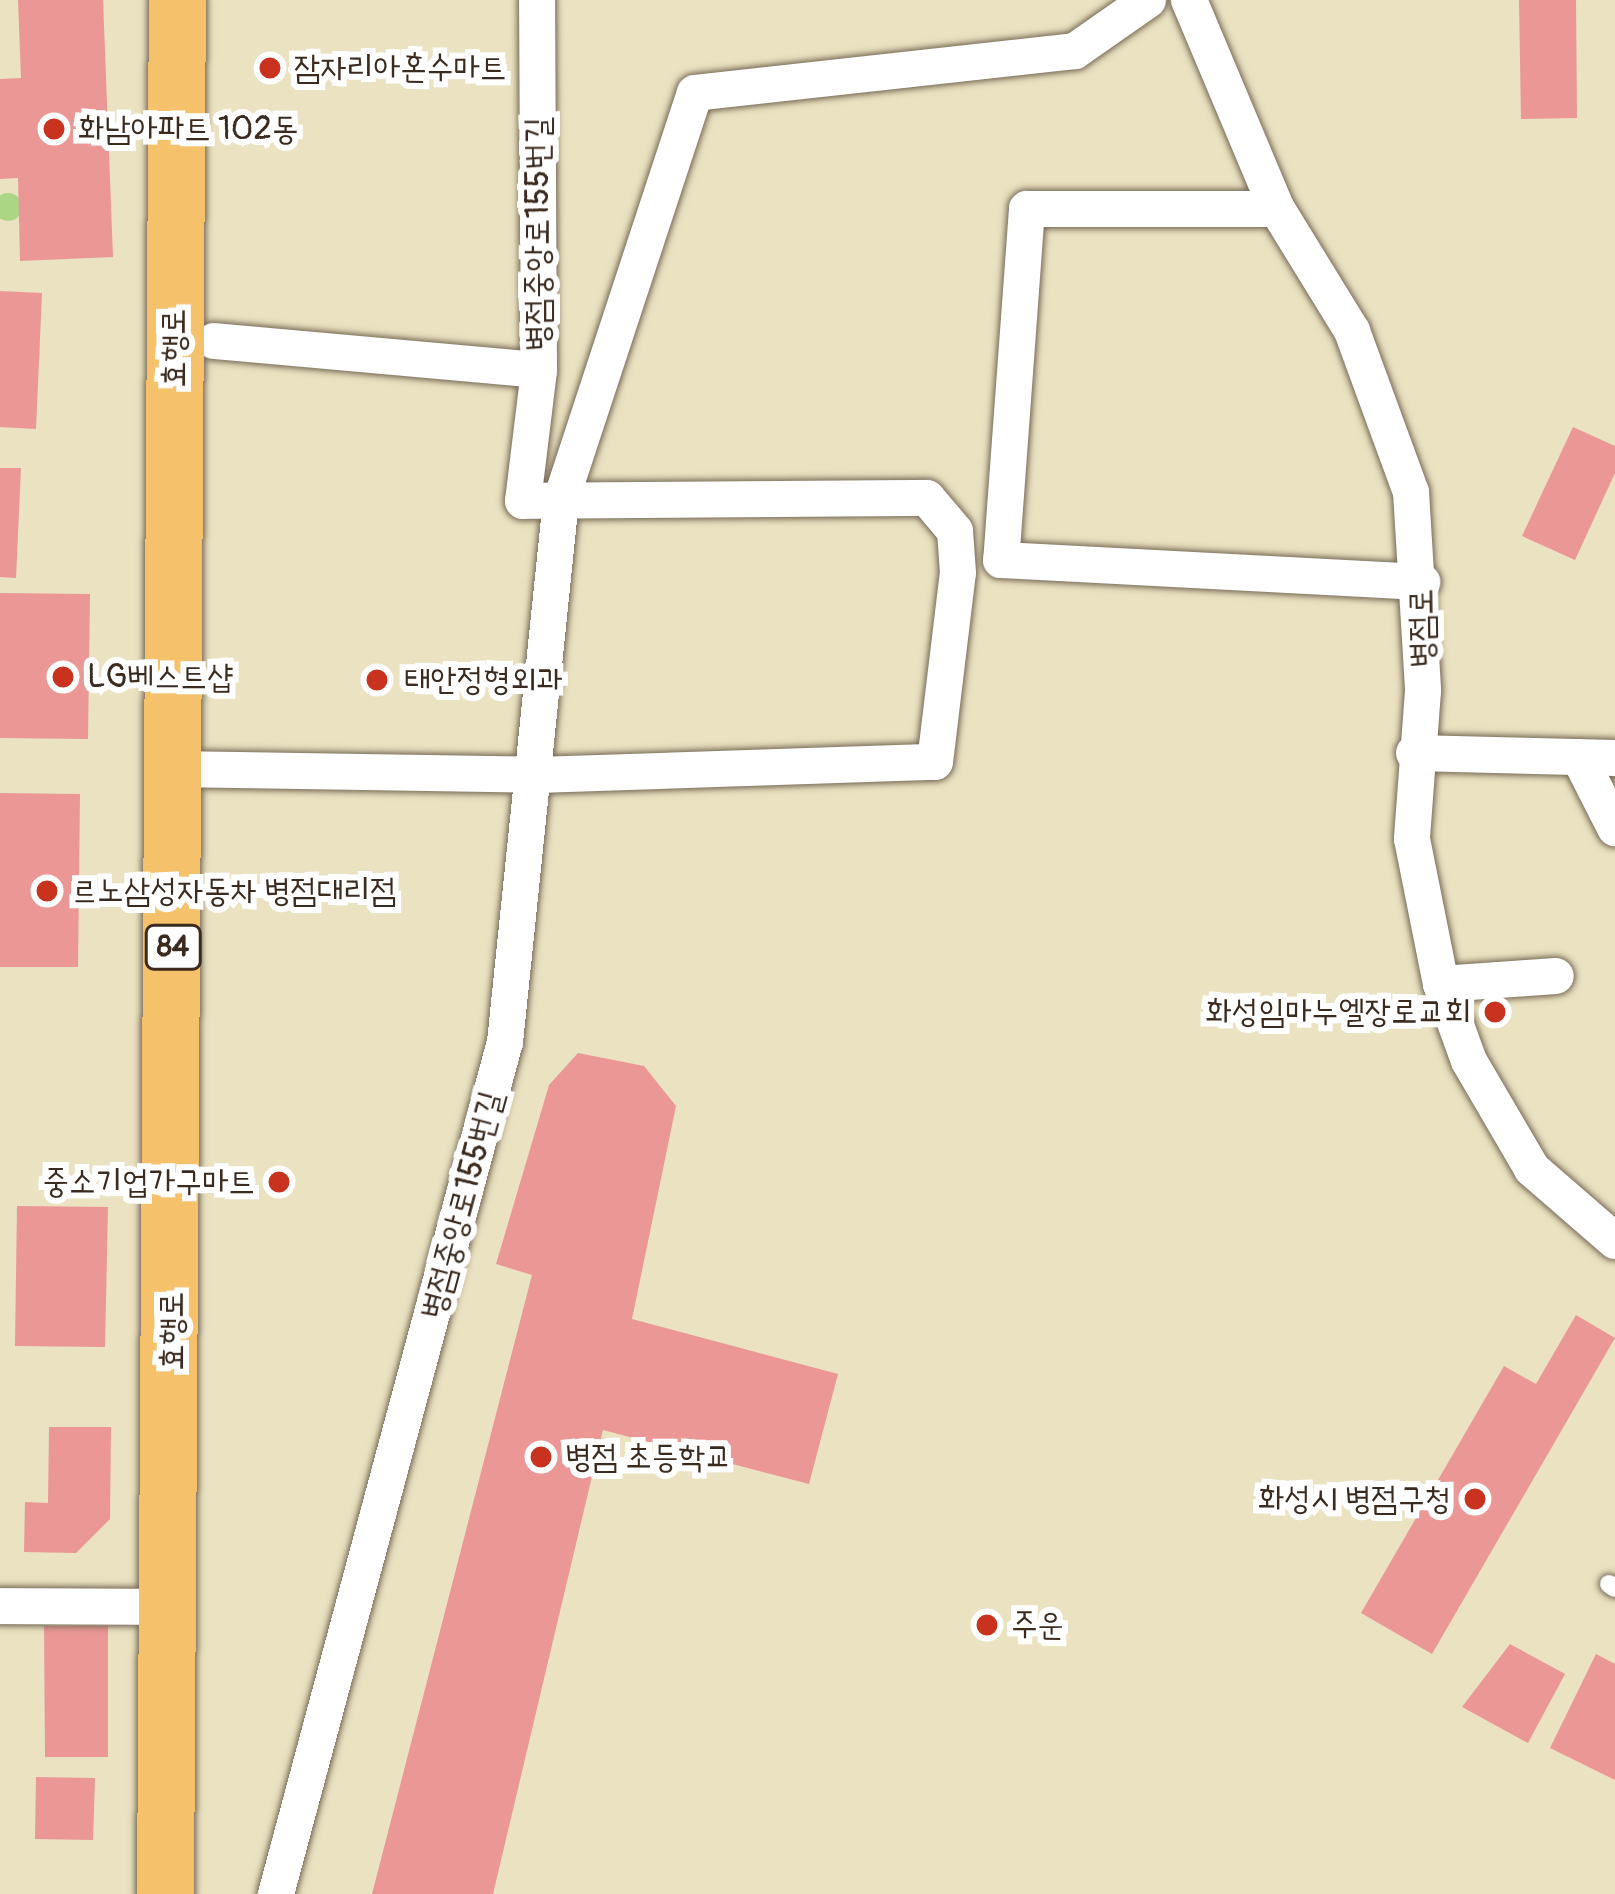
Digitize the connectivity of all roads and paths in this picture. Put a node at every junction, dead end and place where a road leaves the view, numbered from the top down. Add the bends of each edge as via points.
1 (177, 0) edge
2 (213, 0) edge
3 (537, 0) edge
4 (1148, 0) edge
5 (1189, 0) edge
6 (1277, 209) junction
7 (214, 341) junction
8 (539, 370) junction
9 (562, 500) junction
10 (1422, 582) junction
11 (1414, 753) junction
12 (1597, 758) edge
13 (192, 769) junction
14 (537, 775) junction
15 (1612, 814) edge
16 (1556, 976) dead end
17 (1441, 984) junction
18 (1615, 1241) edge
19 (0, 1606) edge
20 (171, 1607) junction
21 (165, 1894) edge
22 (202, 1894) edge
23 (276, 1894) edge

1 - 13 main road, 효행로 / 84
2 - 7 main road, 효행로 / 84
3 - 8 street, 병점중앙로155번길
4 - 9 street, 병점중앙로155번길 via 1075,50 694,93
5 - 6 street, 병점로
6 - 10 street, 병점로 via 1381,404 1411,492
6 - 10 street via 1027,209 1001,560
7 - 8 street, 효행로
7 - 13 main road, 효행로 / 84
8 - 9 street, 병점중앙로155번길 via 524,501
9 - 14 street, 병점중앙로155번길
9 - 14 street via 927,498 955,531 958,573 934,762
10 - 11 street, 병점로
11 - 12 street
11 - 17 street, 병점로 via 1417,888
12 - 15 street
13 - 14 street
13 - 20 main road, 효행로 / 84
13 - 22 main road, 효행로 / 84
14 - 23 street, 병점중앙로155번길 via 505,1042
16 - 17 street
17 - 18 street, 병점로 via 1469,1061 1532,1168
19 - 20 street
20 - 21 main road, 효행로 / 84

